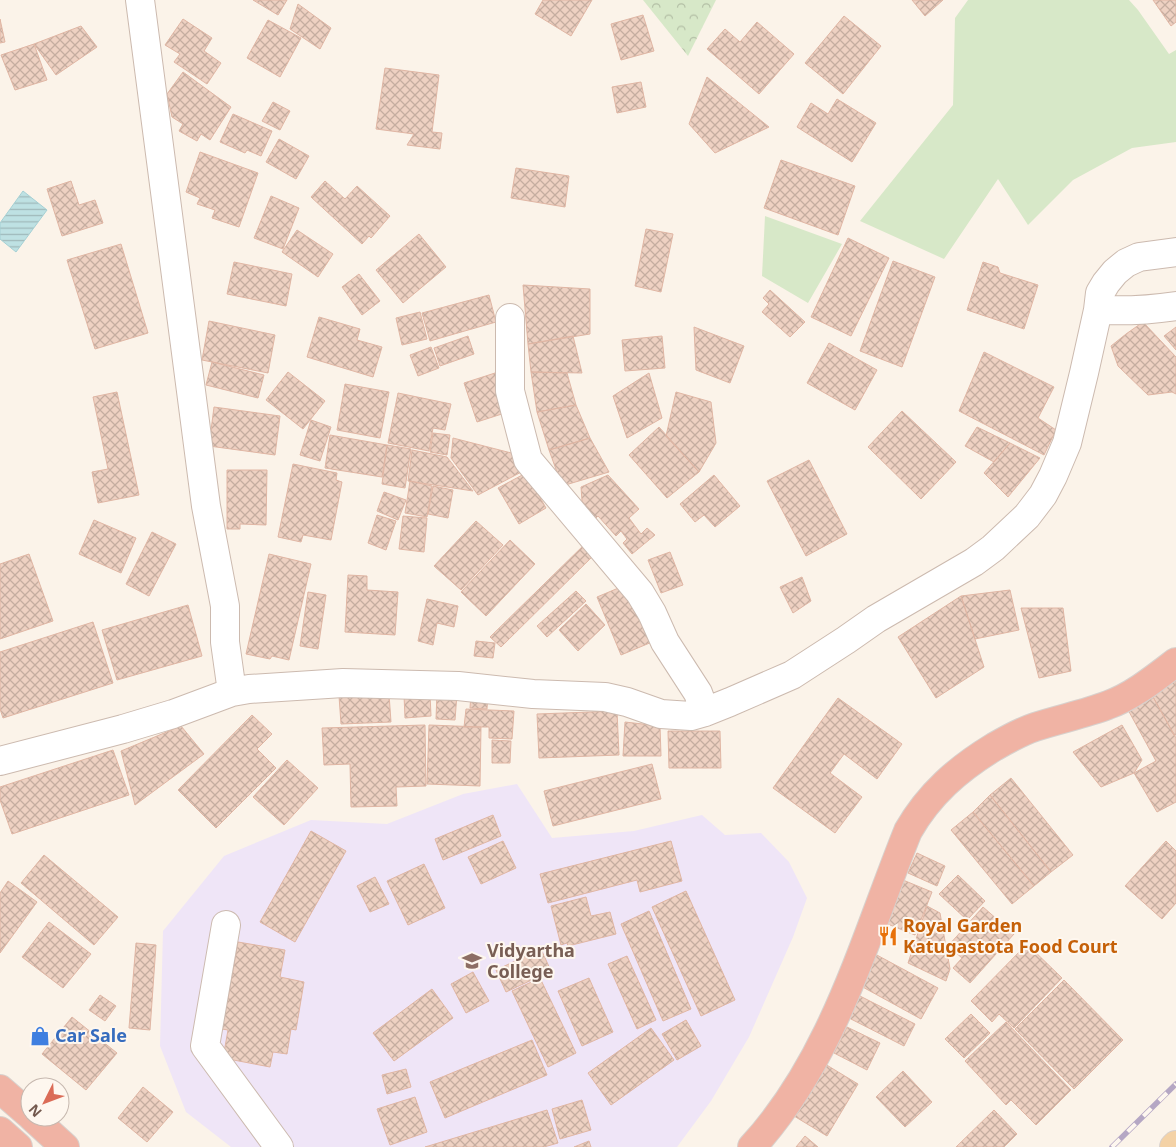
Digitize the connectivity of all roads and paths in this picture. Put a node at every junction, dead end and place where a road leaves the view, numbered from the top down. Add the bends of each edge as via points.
1 (140, 0) edge
2 (1176, 252) edge
3 (1176, 306) edge
4 (1098, 310) junction
5 (510, 318) dead end
6 (1176, 662) edge
7 (232, 692) junction
8 (705, 712) junction
9 (0, 761) edge
10 (226, 925) dead end
11 (0, 1089) edge
12 (20, 1106) edge
13 (43, 1127) edge
14 (0, 1130) edge
15 (18, 1147) edge
16 (65, 1147) edge
17 (279, 1147) edge
18 (752, 1147) edge

1 - 7 street via 206,506 225,606 225,642
2 - 4 street via 1139,257 1126,263 1100,293
3 - 4 street via 1151,310
4 - 8 street via 1066,443 1043,495 1027,516 974,562 876,619 792,674
5 - 8 street via 510,392 528,460 640,593 665,642 698,693
6 - 18 highway via 1110,705 1015,735 951,777 918,813 828,1032 808,1070
7 - 8 street via 343,683 458,686 605,697 661,714 691,716
7 - 9 street via 132,727
10 - 17 street via 205,1046
11 - 12 highway
13 - 16 highway
14 - 15 highway

